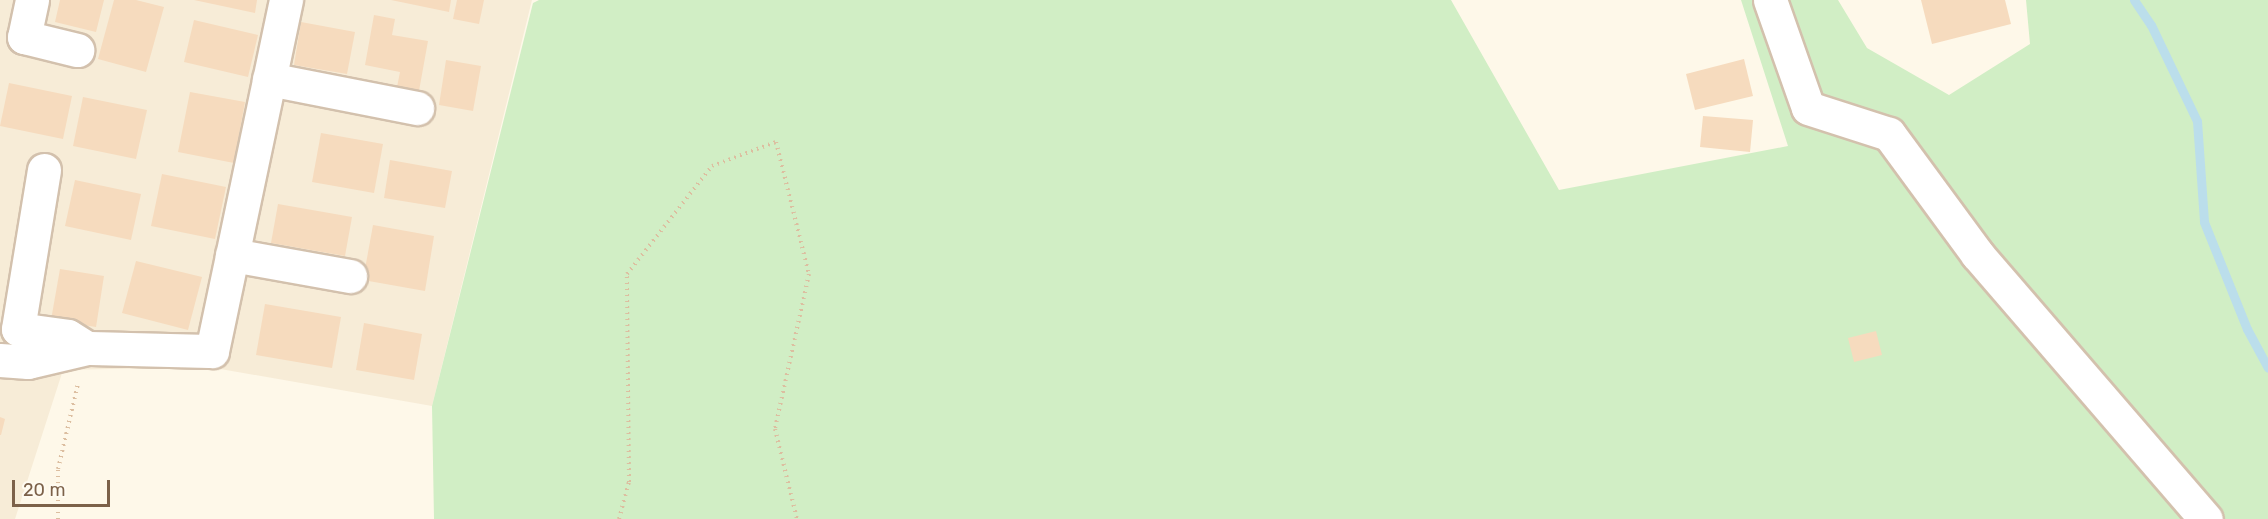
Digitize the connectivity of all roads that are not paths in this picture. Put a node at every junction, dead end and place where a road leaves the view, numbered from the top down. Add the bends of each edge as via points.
1 (32, 0) edge
2 (286, 0) edge
3 (1770, 0) edge
4 (77, 50) dead end
5 (269, 79) junction
6 (417, 108) dead end
7 (44, 170) dead end
8 (232, 255) junction
9 (350, 276) dead end
10 (87, 348) junction
11 (0, 360) edge
12 (2206, 519) edge

1 - 4 street via 24,38
2 - 5 street
3 - 12 street via 1808,108 1889,134 1977,254
5 - 6 street
5 - 8 street
7 - 10 street via 18,330 68,336
8 - 9 street
8 - 10 street via 212,351
10 - 11 street via 28,362

